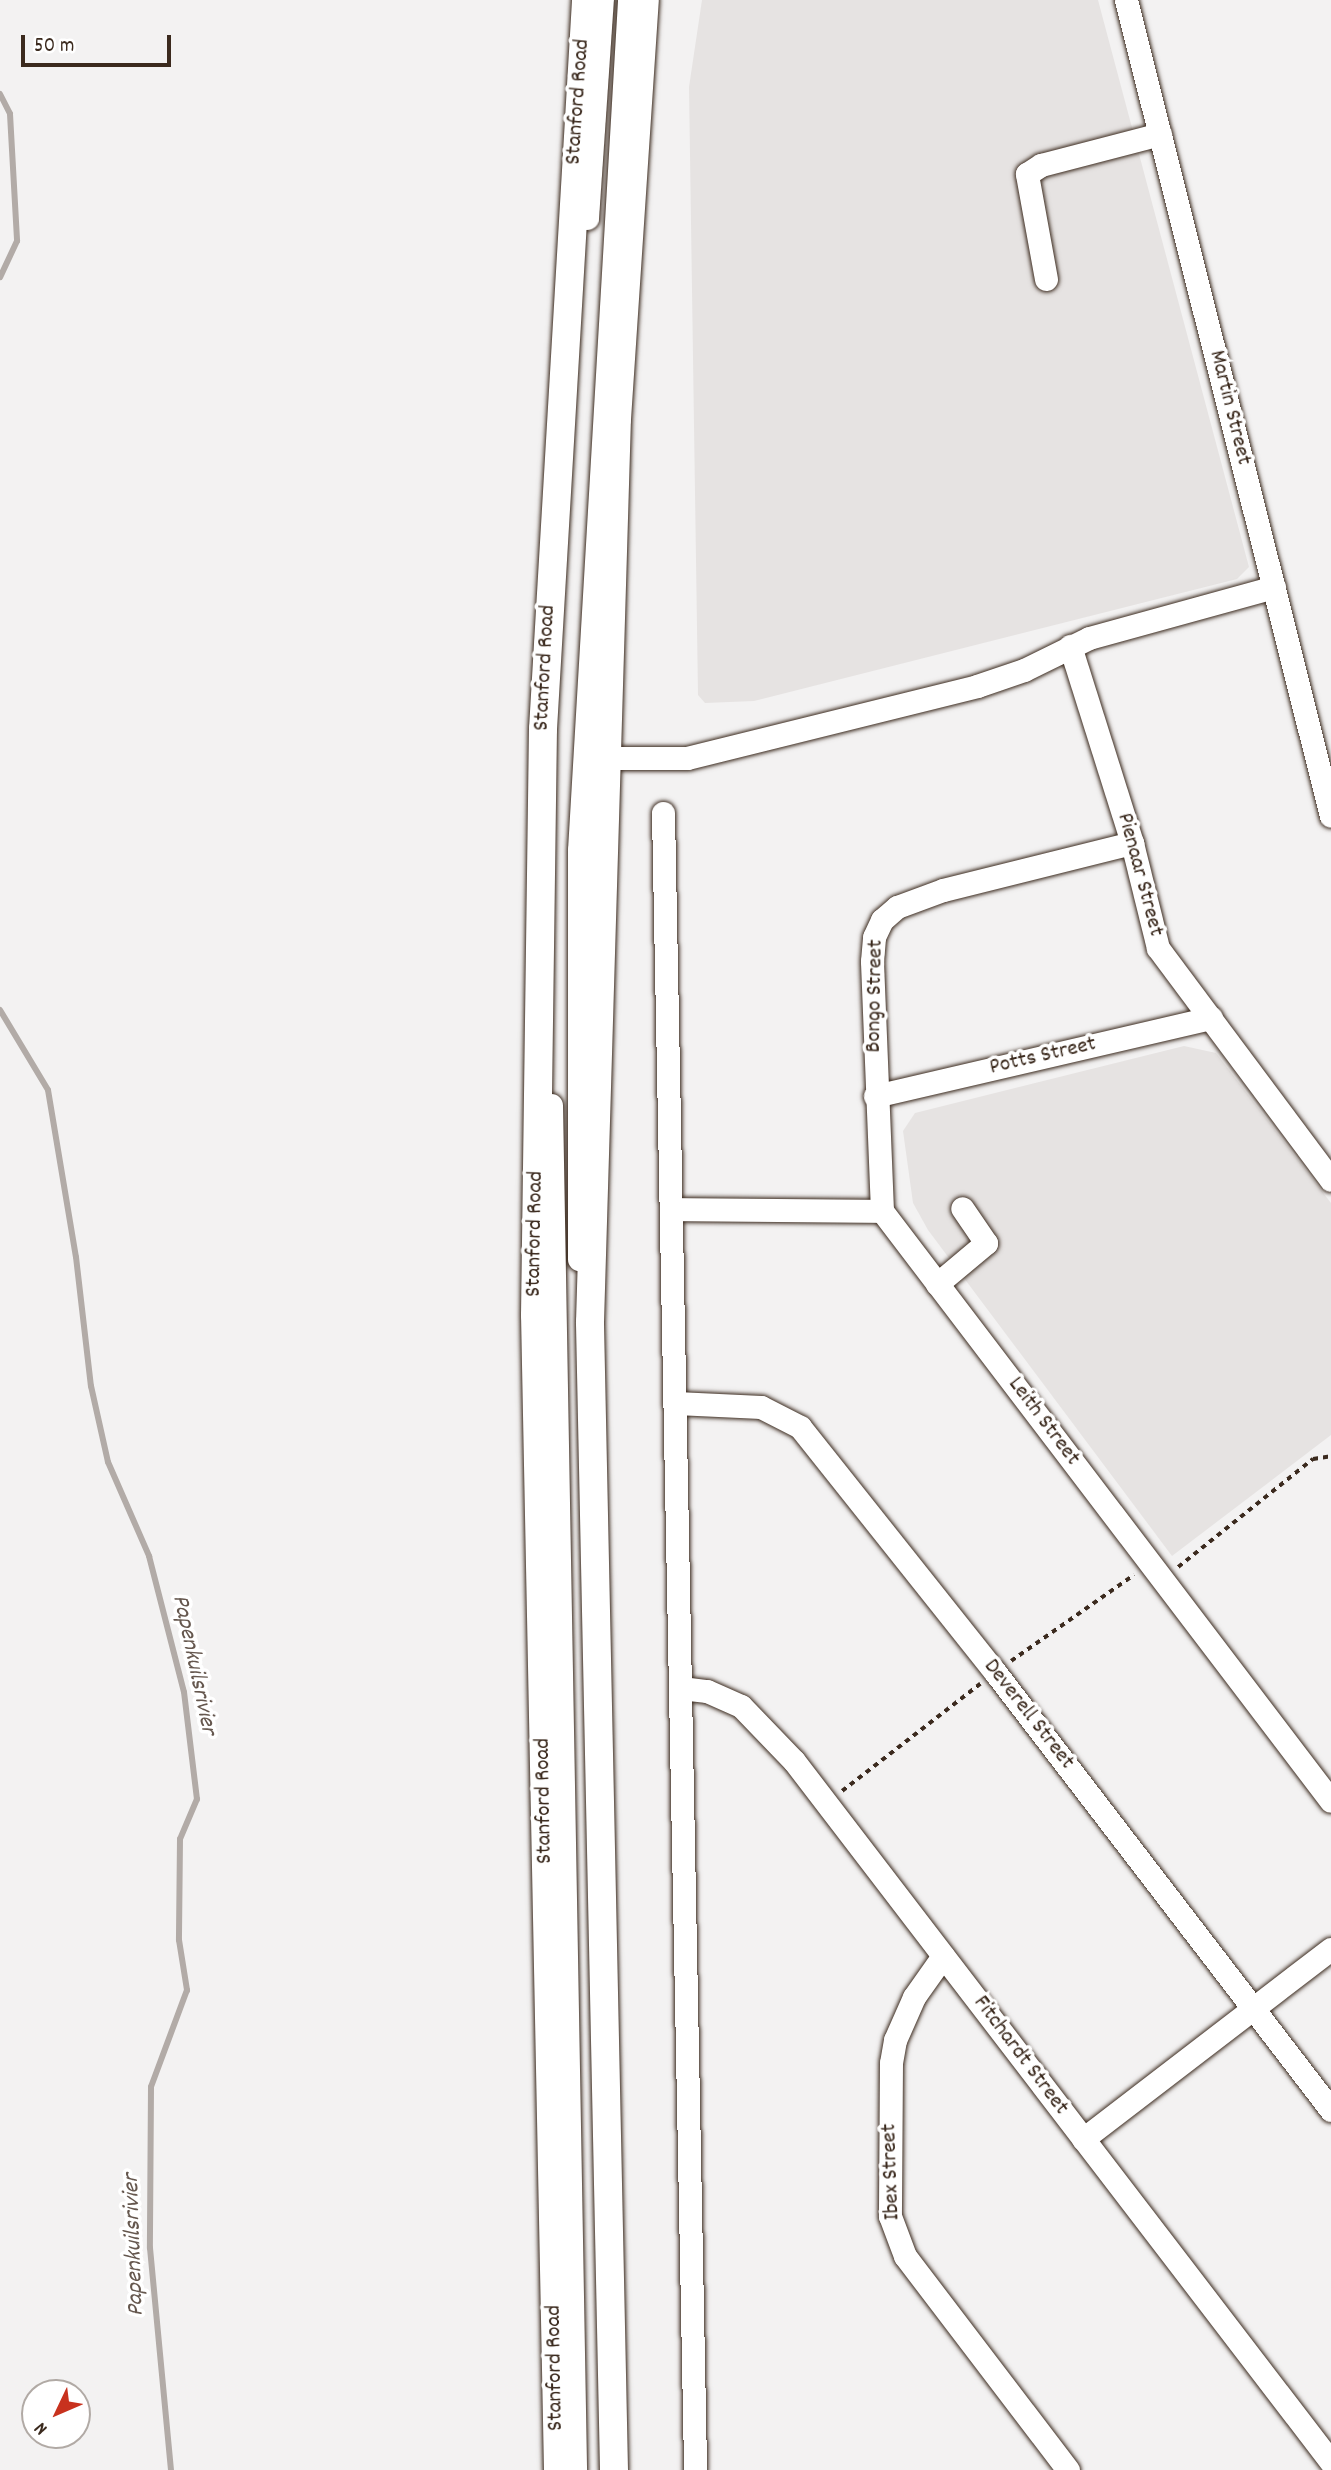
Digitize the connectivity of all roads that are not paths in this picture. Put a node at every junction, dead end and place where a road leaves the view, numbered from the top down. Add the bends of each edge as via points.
1 (586, 0) edge
2 (602, 0) edge
3 (629, 0) edge
4 (645, 0) edge
5 (1126, 0) edge
6 (1160, 134) junction
7 (1046, 279) dead end
8 (1274, 587) junction
9 (1070, 646) junction
10 (605, 758) junction
11 (663, 813) dead end
12 (1331, 816) edge
13 (1132, 843) junction
14 (1211, 1018) junction
15 (875, 1096) junction
16 (1331, 1180) edge
17 (962, 1208) dead end
18 (672, 1209) junction
19 (882, 1211) junction
20 (937, 1284) junction
21 (677, 1403) junction
22 (681, 1688) junction
23 (1331, 1801) edge
24 (1331, 1949) edge
25 (943, 1956) junction
26 (1253, 2009) junction
27 (1331, 2110) edge
28 (1083, 2139) junction
29 (1331, 2462) edge
30 (558, 2470) edge
31 (575, 2470) edge
32 (603, 2470) edge
33 (614, 2470) edge
34 (695, 2470) edge
35 (1068, 2470) edge

1 - 30 main road, Stanford Road via 543,729 535,1315
2 - 31 street via 557,689 552,895 554,1421
3 - 32 street via 591,580 578,891 577,1148
4 - 10 main road via 617,419
5 - 6 street, Martin Street
6 - 7 street via 1041,165 1027,174
6 - 8 street, Martin Street
8 - 9 street
8 - 12 street, Martin Street
9 - 10 street via 1024,670 977,686 700,755 650,761
9 - 13 street, Pienaar Street
10 - 33 main road via 590,1322
11 - 18 street
13 - 14 street, Pienaar Street via 1158,948
13 - 15 street, Bongo Street via 943,890 889,911 874,937
14 - 15 street, Potts Street
14 - 16 street, Pienaar Street
15 - 19 street, Bongo Street
17 - 20 street via 986,1243
18 - 19 street
18 - 21 street
19 - 20 street, Leith Street
20 - 23 street, Leith Street
21 - 22 street
21 - 26 street, Deverell Street via 761,1407 800,1426
22 - 25 street, Fitchardt Street via 707,1691 752,1713
22 - 34 street
24 - 26 street
25 - 28 street, Fitchardt Street
25 - 35 street, Ibex Street via 914,1997 893,2052 893,2227 905,2256
26 - 27 street, Deverell Street
26 - 28 street
28 - 29 street, Fitchardt Street

